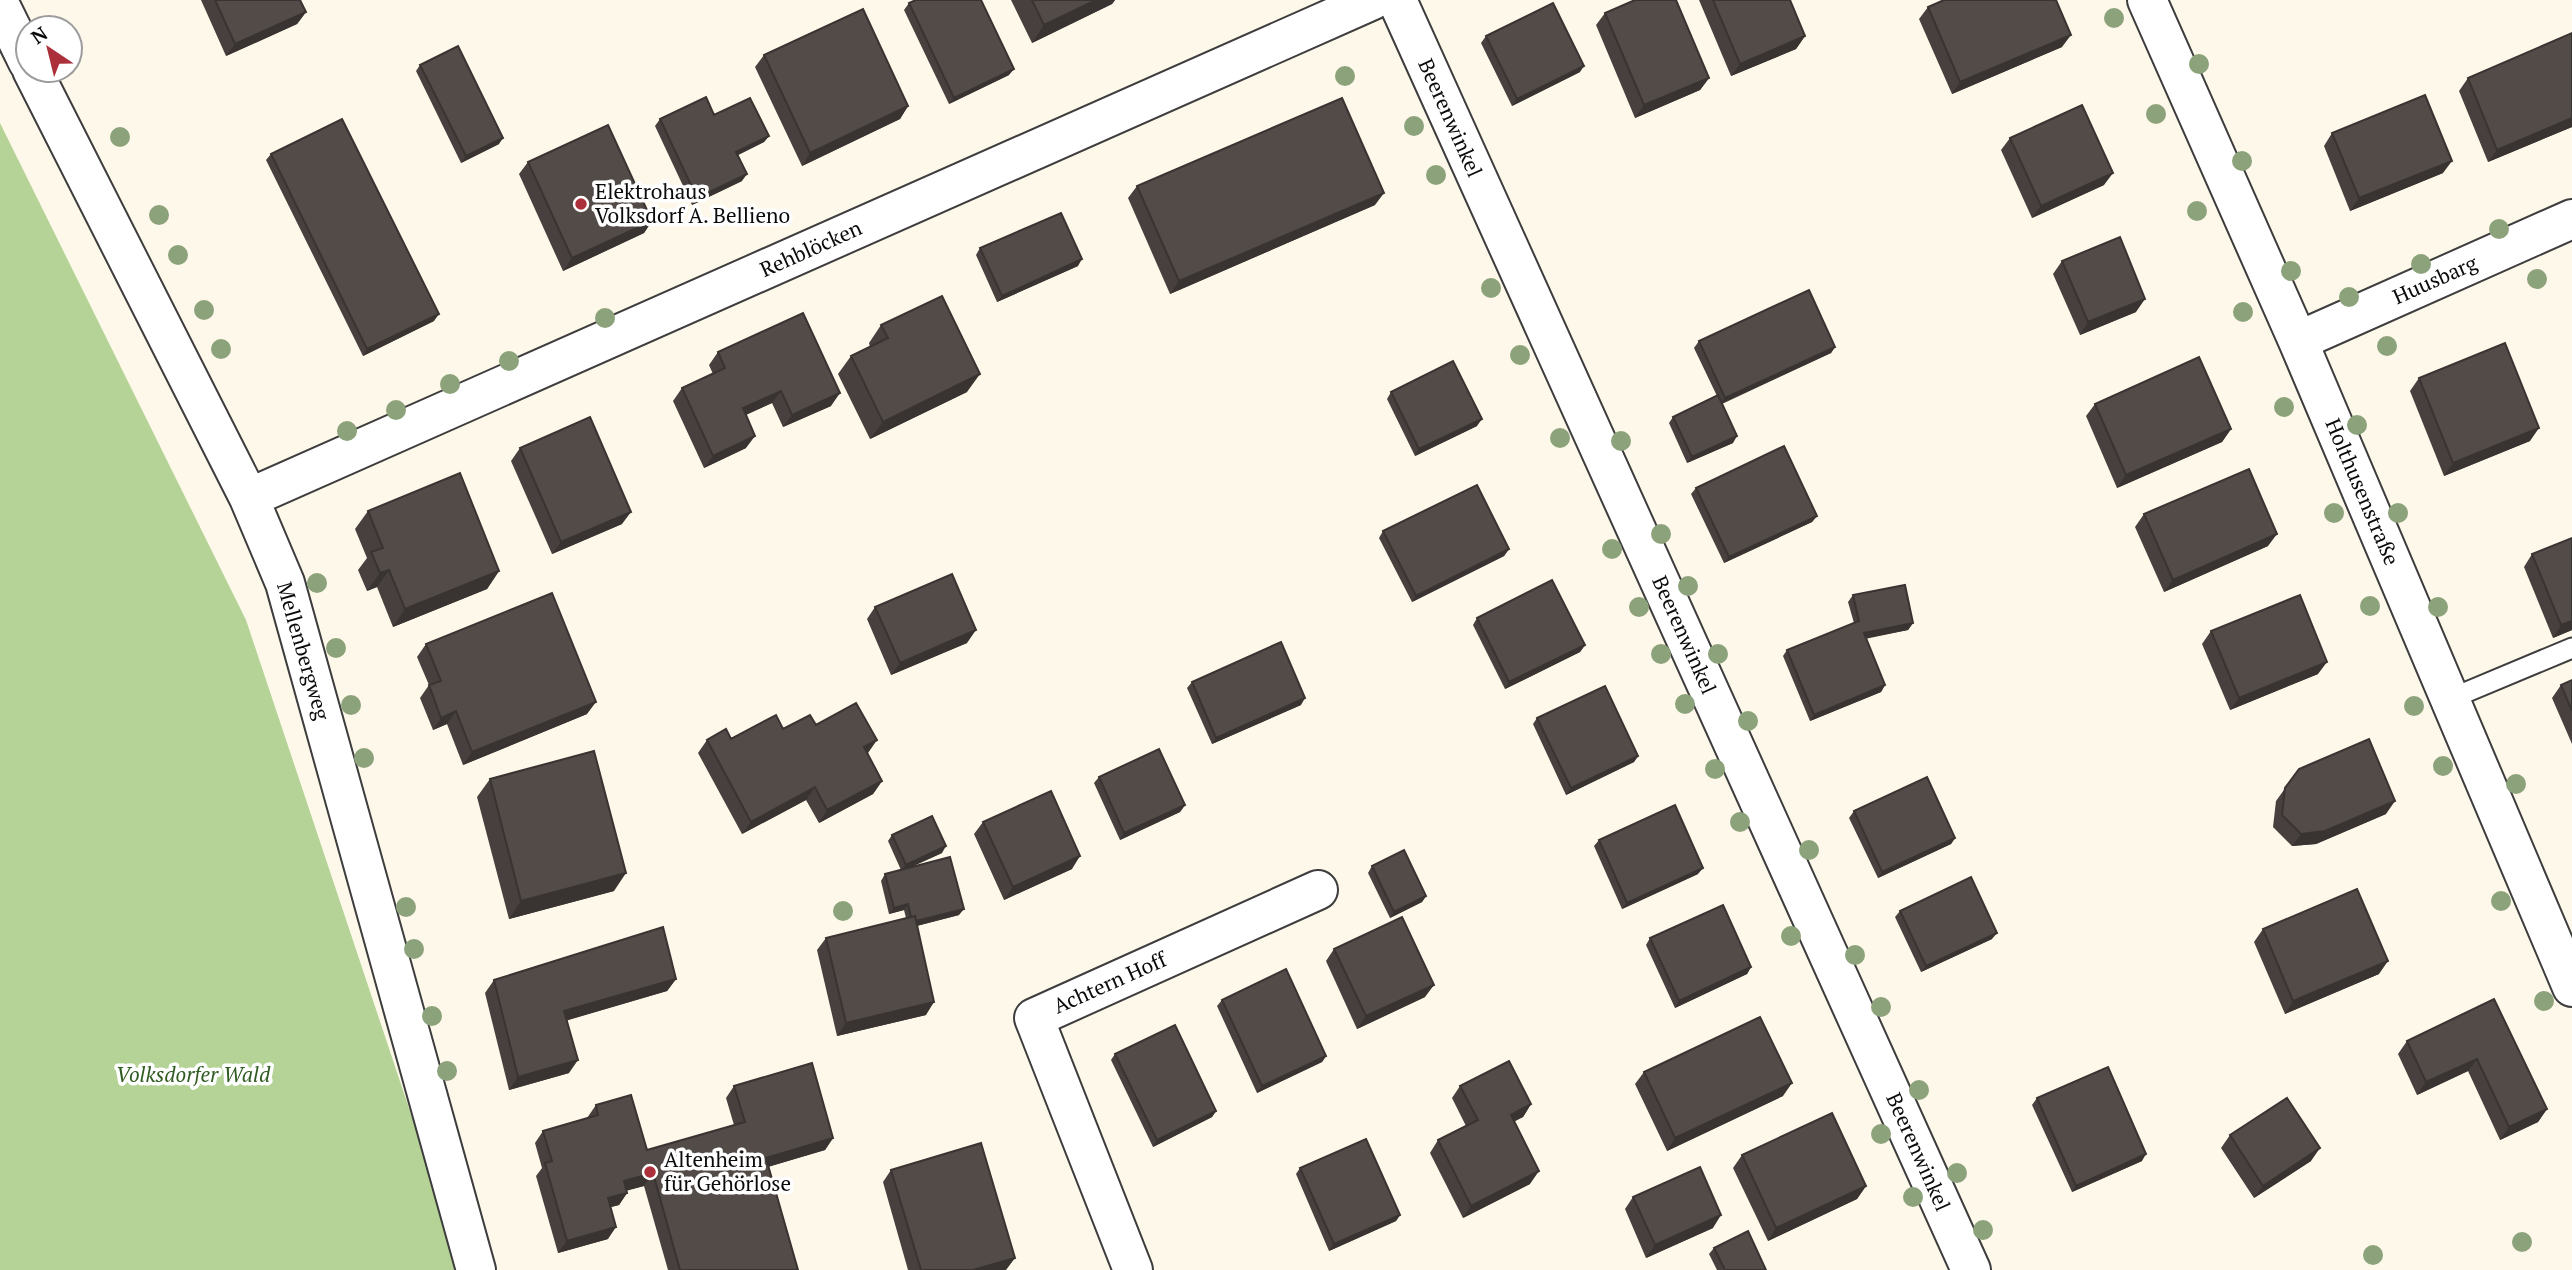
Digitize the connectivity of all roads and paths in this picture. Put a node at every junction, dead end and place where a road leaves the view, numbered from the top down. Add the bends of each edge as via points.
1 (1373, 0) edge
2 (1397, 0) edge
3 (2147, 0) edge
4 (0, 5) edge
5 (14, 34) edge
6 (39, 84) edge
7 (2572, 219) edge
8 (2298, 341) junction
9 (249, 498) junction
10 (2572, 648) edge
11 (2450, 699) junction
12 (1318, 890) dead end
13 (2572, 987) edge
14 (476, 1270) edge
15 (1133, 1270) edge
16 (1971, 1270) edge

1 - 9 street, Rehblöcken
2 - 16 street, Beerenwinkel
3 - 8 street, Holthusenstraße
4 - 5 street
6 - 9 street, Mellenbergweg
7 - 8 street, Huusbarg
8 - 11 street, Holthusenstraße
9 - 14 street, Mellenbergweg via 285,583
10 - 11 lane
11 - 13 street, Holthusenstraße
12 - 15 street, Achtern Hoff via 1034,1018

